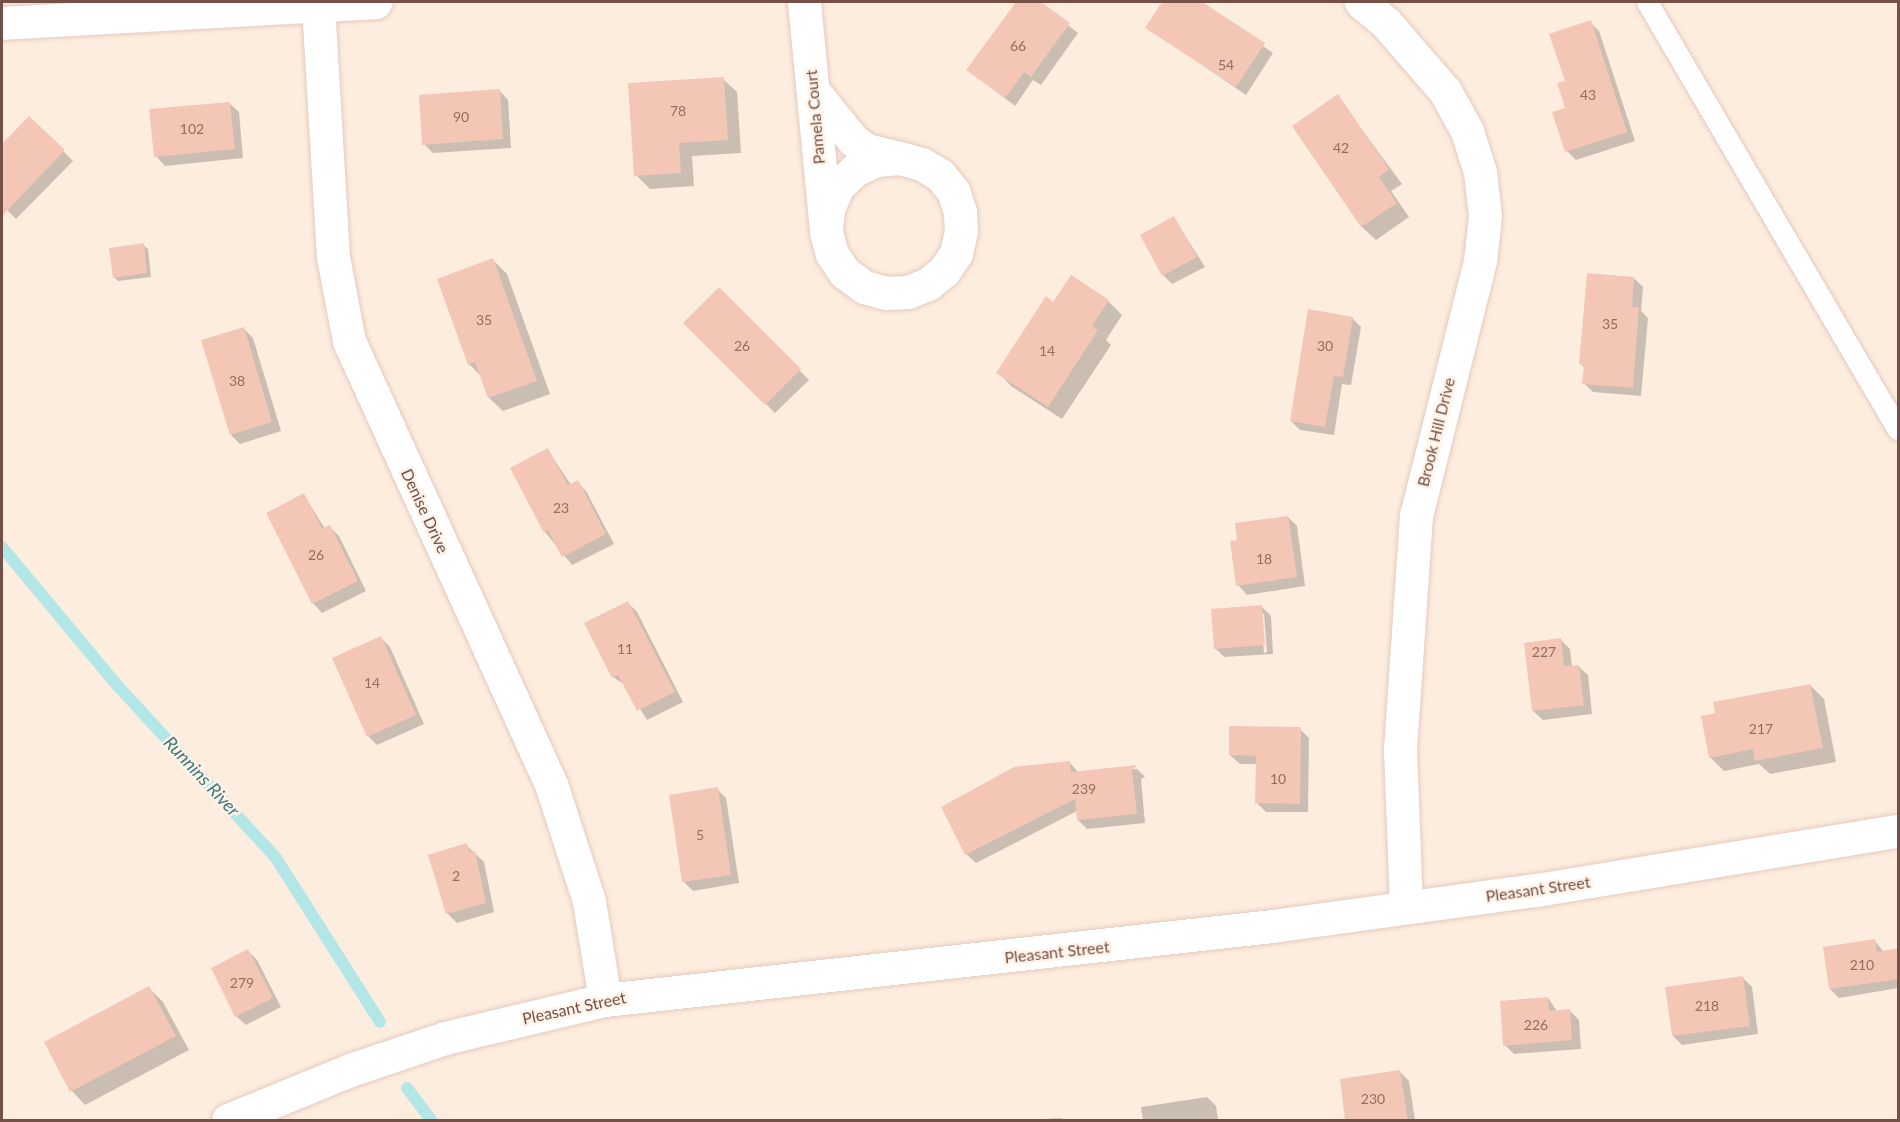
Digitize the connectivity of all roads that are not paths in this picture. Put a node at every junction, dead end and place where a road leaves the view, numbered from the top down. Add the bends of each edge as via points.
1 (375, 2) edge
2 (804, 2) edge
3 (1361, 2) edge
4 (1647, 2) edge
5 (318, 5) junction
6 (2, 23) edge
7 (813, 89) junction
8 (899, 158) junction
9 (826, 232) junction
10 (1899, 429) edge
11 (1899, 831) edge
12 (1407, 907) junction
13 (605, 1000) junction
14 (228, 1120) edge

1 - 5 street
2 - 7 street, Pamela Court
3 - 12 street, Brook Hill Drive via 1386,23 1445,91 1467,131 1480,172 1485,216 1480,261 1416,514 1400,750
4 - 10 lane
5 - 6 street
5 - 13 street, Denise Drive via 333,257 349,340 551,784 589,901
7 - 8 street via 853,140 867,150
7 - 9 street, Pamela Court
8 - 9 street, Pamela Court via 876,160 855,170 838,186 828,208
8 - 9 street, Pamela Court via 922,164 940,175 953,191 961,232 956,253 944,271 928,284 908,292 887,293 864,286 845,273 832,254
11 - 12 street, Pleasant Street
12 - 13 street, Pleasant Street via 1135,944
13 - 14 street, Pleasant Street via 445,1038 350,1070

